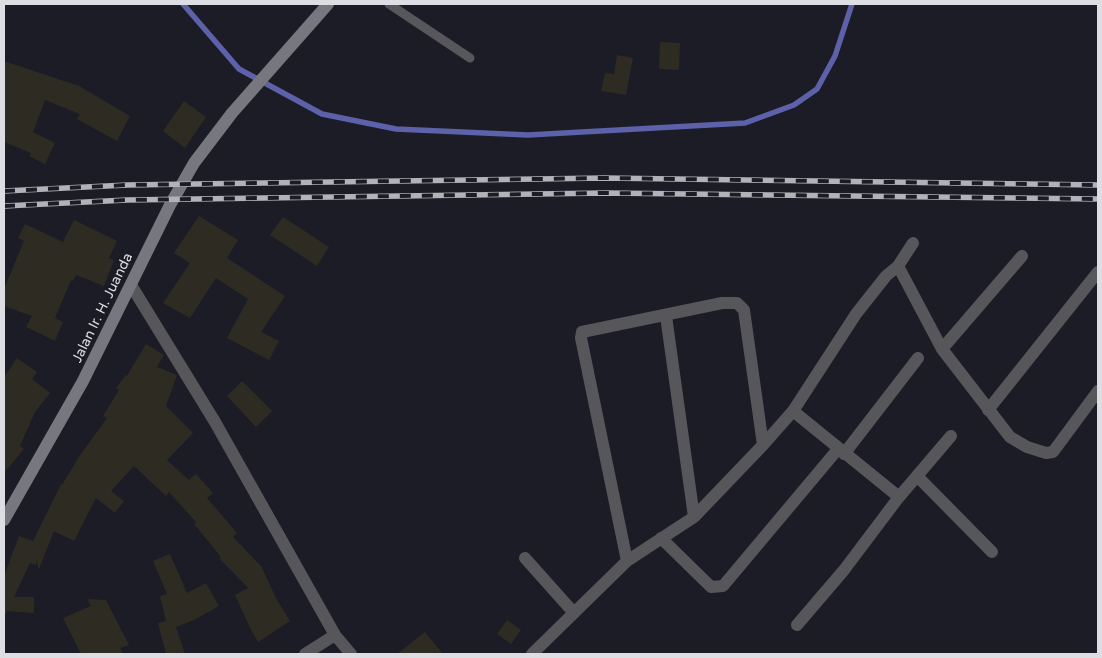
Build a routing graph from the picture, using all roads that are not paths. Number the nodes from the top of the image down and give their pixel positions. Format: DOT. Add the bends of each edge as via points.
graph roads {
  1 [pos="328,4"];
  2 [pos="389,4"];
  3 [pos="470,58"];
  4 [pos="913,243"];
  5 [pos="1022,256"];
  6 [pos="898,266"];
  7 [pos="1098,272"];
  8 [pos="131,285"];
  9 [pos="666,316"];
  10 [pos="942,349"];
  11 [pos="918,358"];
  12 [pos="1098,391"];
  13 [pos="793,410"];
  14 [pos="988,410"];
  15 [pos="951,436"];
  16 [pos="763,446"];
  17 [pos="841,451"];
  18 [pos="917,476"];
  19 [pos="899,497"];
  20 [pos="694,517"];
  21 [pos="4,520"];
  22 [pos="661,538"];
  23 [pos="992,552"];
  24 [pos="525,558"];
  25 [pos="627,561"];
  26 [pos="574,613"];
  27 [pos="797,625"];
  28 [pos="334,635"];
  29 [pos="305,654"];
  30 [pos="351,654"];
  31 [pos="532,654"];
  1 -- 8 [label="street, Jalan Ir. H. Juanda" via="232,113 194,163"];
  2 -- 3 [label="lane"];
  4 -- 6 [label="street"];
  5 -- 10 [label="street"];
  6 -- 10 [label="street"];
  6 -- 13 [label="street" via="856,314"];
  7 -- 14 [label="street"];
  8 -- 21 [label="street, Jalan Ir. H. Juanda" via="60,424"];
  8 -- 28 [label="street" via="215,422"];
  9 -- 16 [label="street" via="731,302 744,310"];
  9 -- 20 [label="street"];
  9 -- 25 [label="street" via="585,330 580,336"];
  10 -- 14 [label="street"];
  11 -- 17 [label="street"];
  12 -- 14 [label="street" via="1053,452 1028,447 1010,437"];
  13 -- 16 [label="street"];
  13 -- 17 [label="street"];
  15 -- 18 [label="street"];
  16 -- 20 [label="street"];
  17 -- 19 [label="street"];
  17 -- 22 [label="street" via="723,586 711,587"];
  18 -- 19 [label="street"];
  18 -- 23 [label="street"];
  19 -- 27 [label="street"];
  20 -- 22 [label="street"];
  22 -- 25 [label="street"];
  24 -- 26 [label="street"];
  25 -- 26 [label="street"];
  26 -- 31 [label="street"];
  28 -- 29 [label="street"];
  28 -- 30 [label="street"];
}
